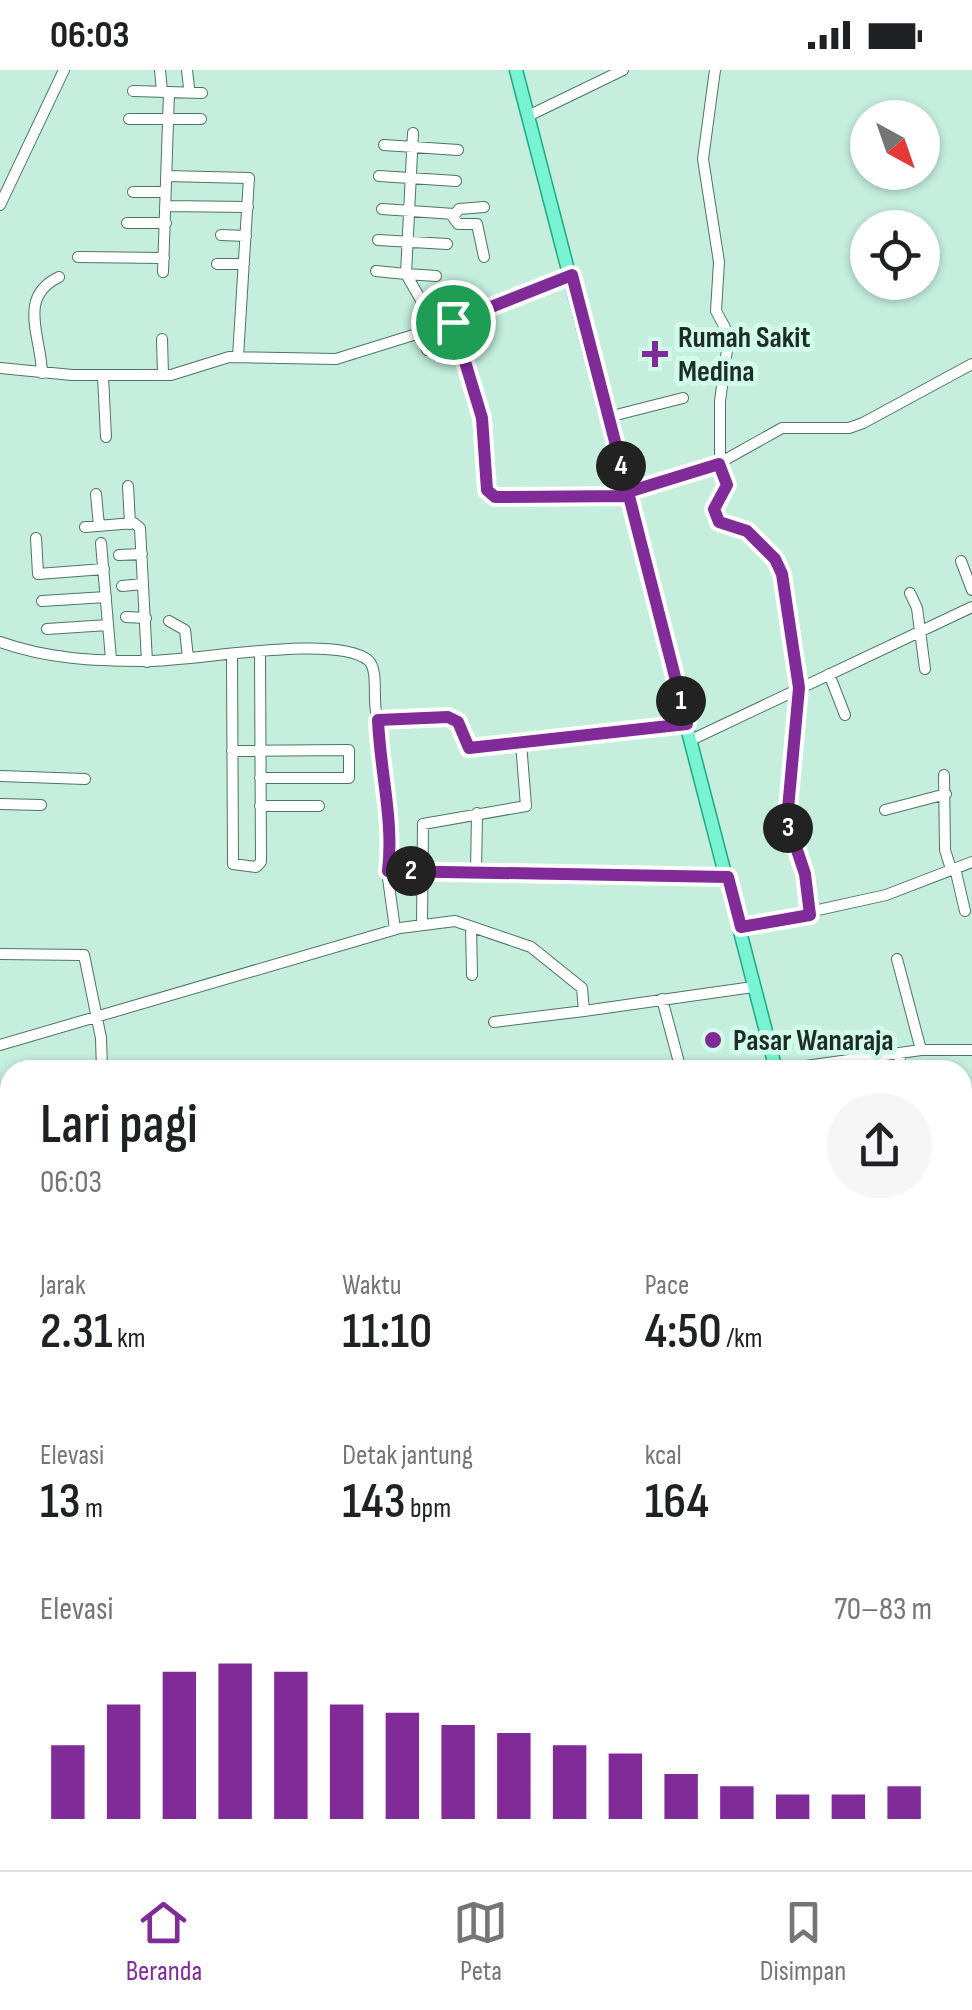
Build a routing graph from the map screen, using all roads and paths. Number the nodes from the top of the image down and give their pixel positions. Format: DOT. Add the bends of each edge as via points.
graph roads {
  1 [pos="64,70"];
  2 [pos="160,70"];
  3 [pos="187,70"];
  4 [pos="516,70"];
  5 [pos="623,70"];
  6 [pos="715,70"];
  7 [pos="189,88"];
  8 [pos="134,91"];
  9 [pos="166,92"];
  10 [pos="202,93"];
  11 [pos="528,116"];
  12 [pos="129,119"];
  13 [pos="168,119"];
  14 [pos="201,119"];
  15 [pos="413,132"];
  16 [pos="384,145"];
  17 [pos="412,147"];
  18 [pos="458,150"];
  19 [pos="166,176"];
  20 [pos="379,176"];
  21 [pos="410,178"];
  22 [pos="456,181"];
  23 [pos="133,192"];
  24 [pos="165,192"];
  25 [pos="0,205"];
  26 [pos="165,206"];
  27 [pos="248,207"];
  28 [pos="484,207"];
  29 [pos="382,209"];
  30 [pos="409,210"];
  31 [pos="454,214"];
  32 [pos="127,223"];
  33 [pos="166,223"];
  34 [pos="221,235"];
  35 [pos="246,236"];
  36 [pos="378,240"];
  37 [pos="408,242"];
  38 [pos="448,244"];
  39 [pos="484,257"];
  40 [pos="78,258"];
  41 [pos="164,258"];
  42 [pos="217,264"];
  43 [pos="244,264"];
  44 [pos="163,272"];
  45 [pos="376,272"];
  46 [pos="406,274"];
  47 [pos="572,275"];
  48 [pos="436,276"];
  49 [pos="59,277"];
  50 [pos="453,322"];
  51 [pos="437,328"];
  52 [pos="421,334"];
  53 [pos="162,339"];
  54 [pos="428,350"];
  55 [pos="238,357"];
  56 [pos="972,364"];
  57 [pos="0,368"];
  58 [pos="42,373"];
  59 [pos="163,375"];
  60 [pos="103,376"];
  61 [pos="683,398"];
  62 [pos="608,417"];
  63 [pos="106,437"];
  64 [pos="719,464"];
  65 [pos="128,486"];
  66 [pos="96,494"];
  67 [pos="629,494"];
  68 [pos="130,524"];
  69 [pos="98,526"];
  70 [pos="85,527"];
  71 [pos="36,538"];
  72 [pos="102,543"];
  73 [pos="142,554"];
  74 [pos="119,555"];
  75 [pos="960,561"];
  76 [pos="104,570"];
  77 [pos="144,584"];
  78 [pos="122,586"];
  79 [pos="972,590"];
  80 [pos="910,593"];
  81 [pos="106,597"];
  82 [pos="42,602"];
  83 [pos="972,607"];
  84 [pos="126,617"];
  85 [pos="146,618"];
  86 [pos="169,622"];
  87 [pos="108,625"];
  88 [pos="47,628"];
  89 [pos="917,634"];
  90 [pos="0,642"];
  91 [pos="260,653"];
  92 [pos="232,655"];
  93 [pos="188,658"];
  94 [pos="111,660"];
  95 [pos="147,662"];
  96 [pos="924,669"];
  97 [pos="829,674"];
  98 [pos="799,688"];
  99 [pos="845,715"];
  100 [pos="378,720"];
  101 [pos="687,724"];
  102 [pos="691,740"];
  103 [pos="521,743"];
  104 [pos="232,751"];
  105 [pos="260,751"];
  106 [pos="944,775"];
  107 [pos="0,776"];
  108 [pos="260,778"];
  109 [pos="85,779"];
  110 [pos="946,794"];
  111 [pos="0,804"];
  112 [pos="41,804"];
  113 [pos="260,806"];
  114 [pos="319,806"];
  115 [pos="885,810"];
  116 [pos="477,814"];
  117 [pos="972,862"];
  118 [pos="953,869"];
  119 [pos="388,871"];
  120 [pos="421,871"];
  121 [pos="476,872"];
  122 [pos="728,877"];
  123 [pos="966,910"];
  124 [pos="810,915"];
  125 [pos="422,924"];
  126 [pos="471,926"];
  127 [pos="741,927"];
  128 [pos="395,930"];
  129 [pos="0,954"];
  130 [pos="896,959"];
  131 [pos="472,975"];
  132 [pos="754,987"];
  133 [pos="662,999"];
  134 [pos="584,1011"];
  135 [pos="96,1018"];
  136 [pos="494,1022"];
  137 [pos="0,1045"];
  138 [pos="921,1050"];
  139 [pos="972,1050"];
  140 [pos="898,1053"];
  141 [pos="101,1060"];
  142 [pos="679,1060"];
  143 [pos="774,1060"];
  144 [pos="848,1060"];
  145 [pos="899,1060"];
  1 -- 25 [label="street"];
  2 -- 9 [label="street"];
  3 -- 7 [label="street"];
  4 -- 11 [label="main road"];
  5 -- 11 [label="street"];
  6 -- 64 [label="street" via="704,159 719,268 716,311 728,335"];
  8 -- 9 [label="street"];
  9 -- 10 [label="street"];
  9 -- 13 [label="street"];
  11 -- 47 [label="main road"];
  12 -- 13 [label="street"];
  13 -- 14 [label="street"];
  13 -- 19 [label="street"];
  15 -- 17 [label="street"];
  16 -- 17 [label="street"];
  17 -- 18 [label="street"];
  17 -- 21 [label="street"];
  19 -- 24 [label="street"];
  19 -- 27 [label="street" via="250,178"];
  20 -- 21 [label="street"];
  21 -- 22 [label="street"];
  21 -- 30 [label="street"];
  23 -- 24 [label="street"];
  24 -- 26 [label="street"];
  26 -- 27 [label="street"];
  26 -- 33 [label="street"];
  27 -- 35 [label="street"];
  28 -- 31 [label="street"];
  29 -- 30 [label="street"];
  30 -- 31 [label="street"];
  30 -- 37 [label="street"];
  31 -- 39 [label="street" via="458,224 477,224"];
  32 -- 33 [label="street"];
  33 -- 41 [label="street"];
  34 -- 35 [label="street"];
  35 -- 43 [label="street"];
  36 -- 37 [label="street"];
  37 -- 38 [label="street"];
  37 -- 46 [label="street"];
  40 -- 41 [label="street"];
  41 -- 44 [label="street"];
  42 -- 43 [label="street"];
  43 -- 55 [label="street"];
  45 -- 46 [label="street"];
  46 -- 48 [label="street"];
  46 -- 51 [label="street"];
  47 -- 50 [label="street"];
  47 -- 62 [label="main road"];
  49 -- 58 [label="street" via="41,286 35,300"];
  50 -- 51 [label="street"];
  50 -- 67 [label="street" via="482,418 488,494"];
  51 -- 52 [label="street"];
  52 -- 54 [label="street"];
  52 -- 55 [label="street" via="336,358"];
  53 -- 59 [label="street"];
  55 -- 59 [label="street"];
  56 -- 64 [label="street" via="863,423 782,428"];
  57 -- 58 [label="street"];
  58 -- 60 [label="street"];
  59 -- 60 [label="street"];
  60 -- 63 [label="street"];
  61 -- 62 [label="street"];
  62 -- 67 [label="main road"];
  64 -- 67 [label="street"];
  64 -- 98 [label="street" via="727,485 716,516 726,527 747,531 782,574"];
  65 -- 68 [label="street"];
  66 -- 69 [label="street"];
  67 -- 101 [label="main road"];
  68 -- 69 [label="street"];
  68 -- 73 [label="street" via="140,528"];
  69 -- 70 [label="street"];
  71 -- 76 [label="street" via="38,574"];
  72 -- 76 [label="street"];
  73 -- 74 [label="street"];
  73 -- 77 [label="street"];
  75 -- 79 [label="street"];
  76 -- 81 [label="street"];
  77 -- 78 [label="street"];
  77 -- 85 [label="street"];
  80 -- 89 [label="street"];
  81 -- 82 [label="street"];
  81 -- 87 [label="street"];
  83 -- 89 [label="street"];
  84 -- 85 [label="street"];
  85 -- 95 [label="street"];
  86 -- 93 [label="street" via="185,630"];
  87 -- 88 [label="street"];
  87 -- 94 [label="street"];
  89 -- 96 [label="street"];
  89 -- 97 [label="street"];
  90 -- 94 [label="street" via="49,658"];
  91 -- 92 [label="street"];
  91 -- 100 [label="street" via="305,649 367,659"];
  91 -- 105 [label="street"];
  92 -- 93 [label="street"];
  92 -- 104 [label="street"];
  93 -- 95 [label="street"];
  94 -- 95 [label="street"];
  97 -- 98 [label="street"];
  97 -- 99 [label="street"];
  98 -- 102 [label="street"];
  98 -- 124 [label="street" via="787,820"];
  100 -- 103 [label="street" via="448,717 460,726 467,748"];
  100 -- 119 [label="street" via="392,833"];
  101 -- 102 [label="main road"];
  101 -- 103 [label="street"];
  102 -- 122 [label="main road"];
  103 -- 116 [label="street" via="526,806"];
  104 -- 105 [label="street"];
  104 -- 113 [label="street" via="236,867 260,865"];
  105 -- 108 [label="street"];
  105 -- 108 [label="street" via="348,750 349,778"];
  106 -- 110 [label="street"];
  107 -- 109 [label="street"];
  108 -- 113 [label="street"];
  110 -- 115 [label="street"];
  110 -- 118 [label="street" via="946,850"];
  111 -- 112 [label="street"];
  113 -- 114 [label="street"];
  116 -- 120 [label="street" via="424,823"];
  116 -- 121 [label="street"];
  117 -- 118 [label="street"];
  118 -- 123 [label="street"];
  118 -- 124 [label="street"];
  119 -- 120 [label="street"];
  119 -- 128 [label="street"];
  120 -- 121 [label="street"];
  120 -- 125 [label="street"];
  121 -- 122 [label="street"];
  122 -- 127 [label="main road"];
  124 -- 127 [label="street"];
  125 -- 126 [label="street" via="452,920"];
  125 -- 128 [label="street"];
  126 -- 131 [label="street"];
  126 -- 134 [label="street" via="537,950 582,988"];
  127 -- 132 [label="main road"];
  128 -- 135 [label="street"];
  129 -- 135 [label="street" via="84,955"];
  130 -- 138 [label="street"];
  132 -- 133 [label="street"];
  132 -- 143 [label="main road"];
  133 -- 134 [label="street"];
  133 -- 142 [label="street"];
  134 -- 136 [label="street"];
  135 -- 137 [label="street"];
  135 -- 141 [label="street"];
  138 -- 139 [label="street"];
  138 -- 140 [label="street"];
  140 -- 144 [label="street"];
  140 -- 145 [label="street"];
}
